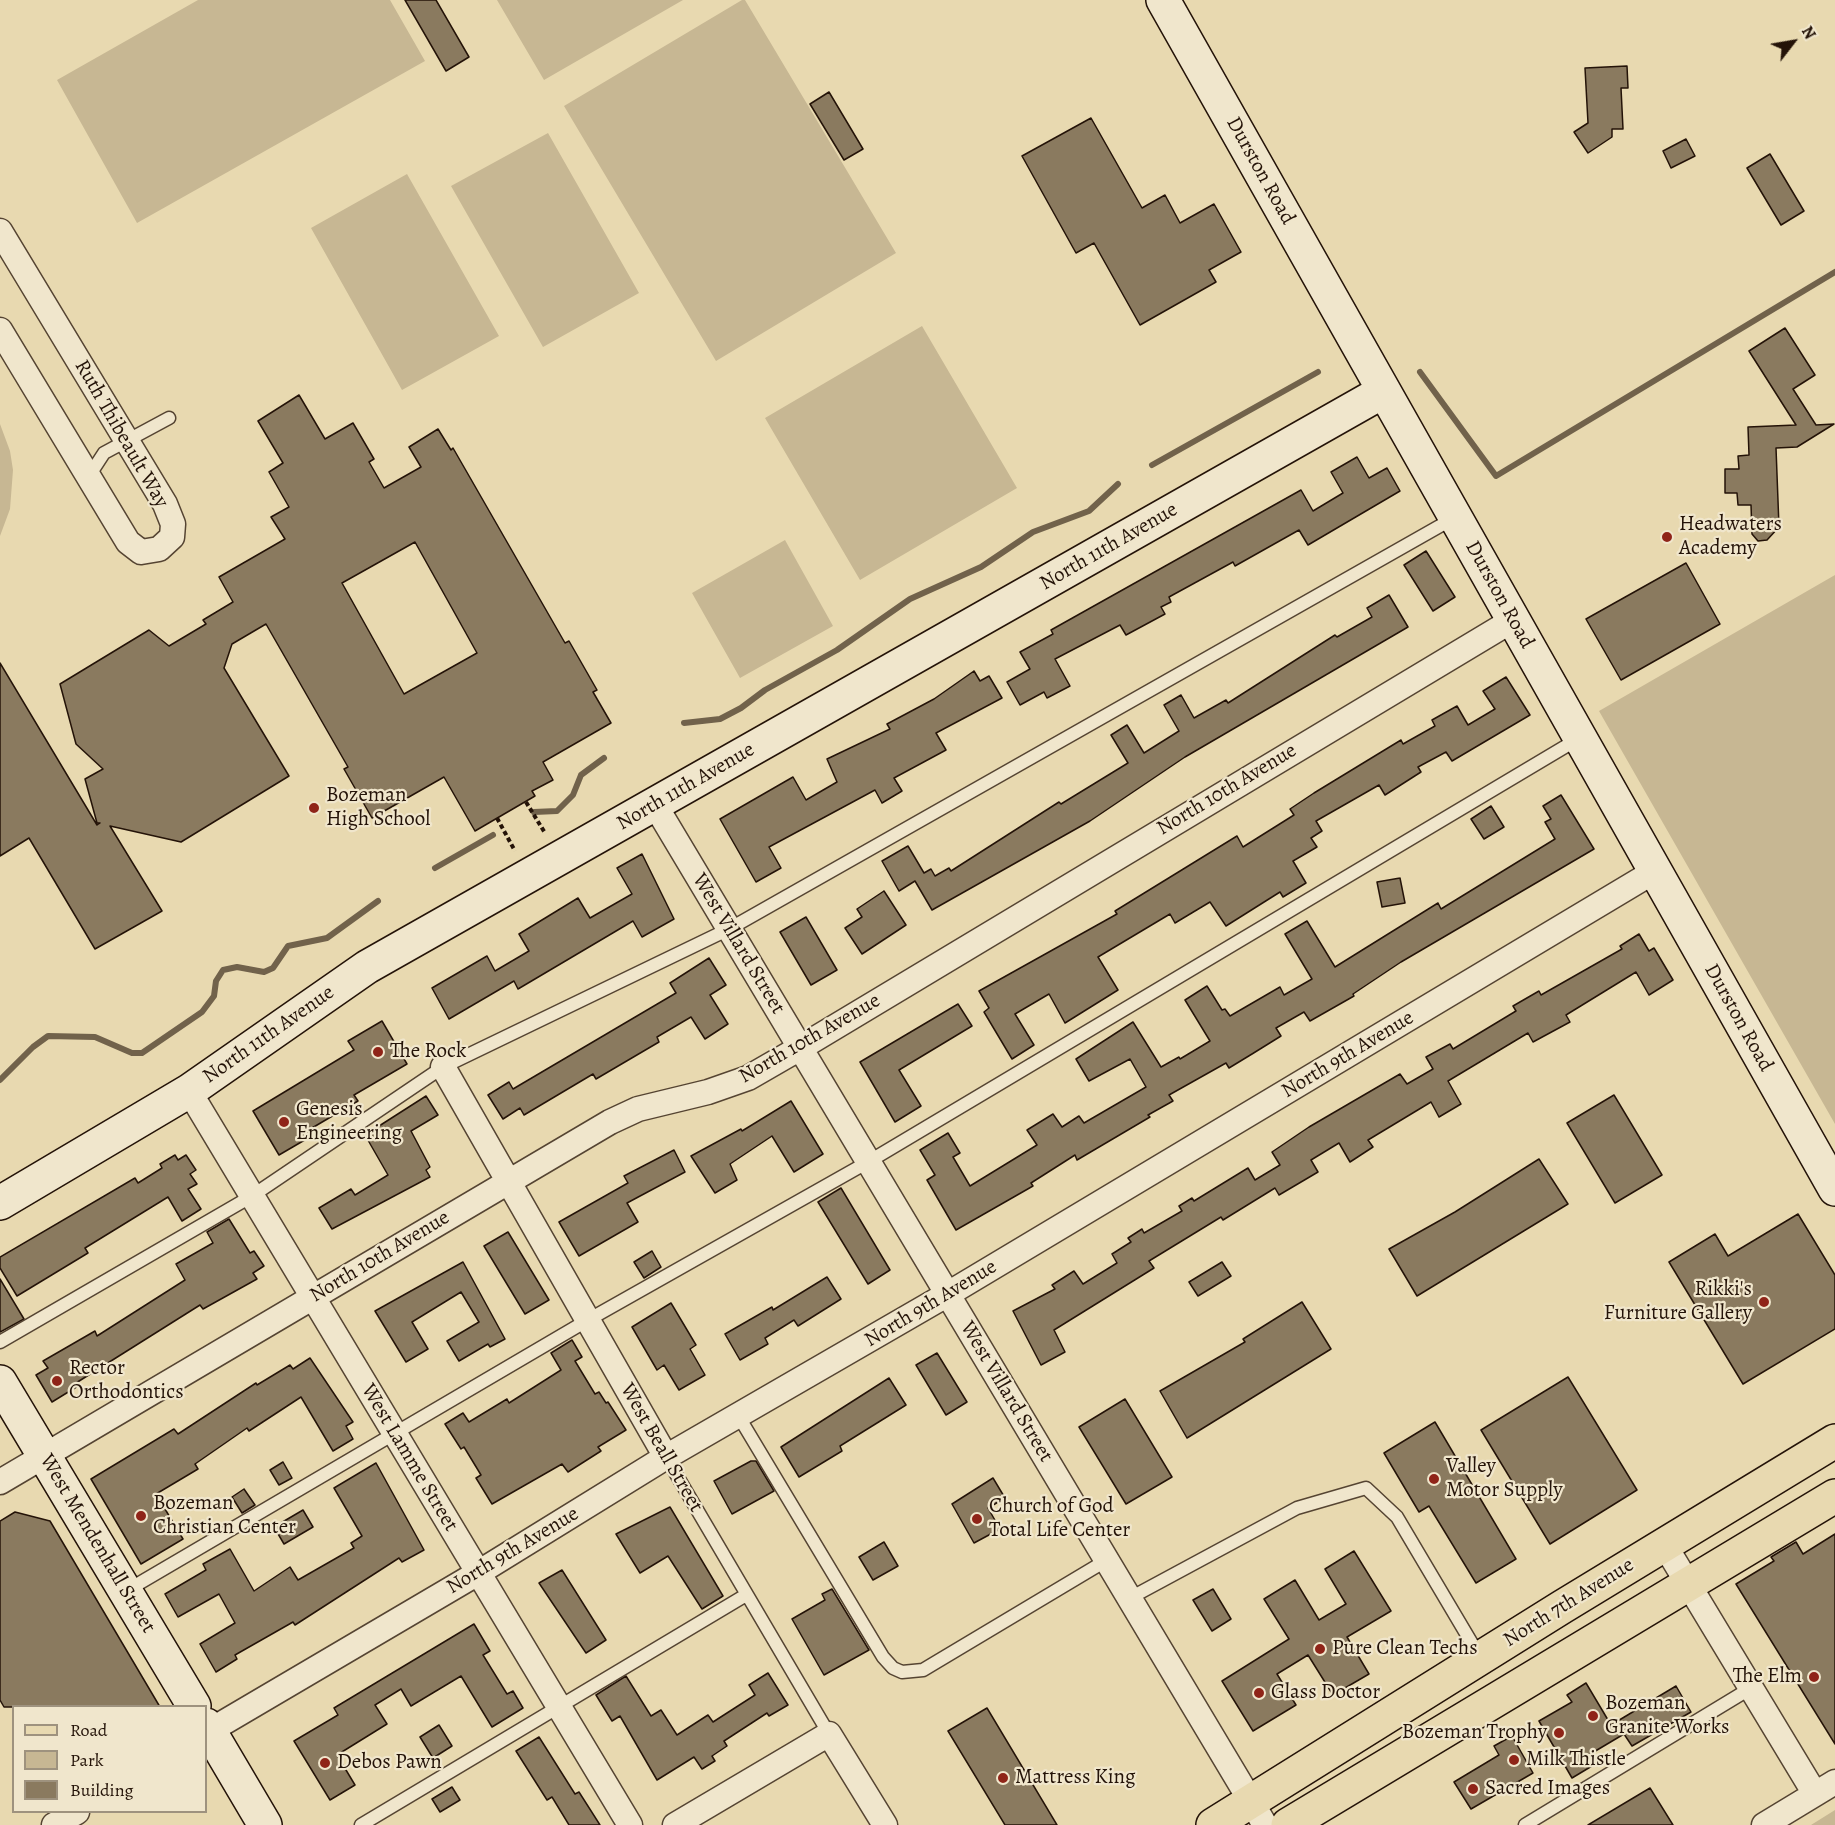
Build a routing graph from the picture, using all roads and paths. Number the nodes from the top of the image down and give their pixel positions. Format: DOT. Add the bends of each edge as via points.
graph roads {
  1 [pos="1163,0"];
  2 [pos="0,231"];
  3 [pos="0,330"];
  4 [pos="1384,391"];
  5 [pos="169,418"];
  6 [pos="126,439"];
  7 [pos="88,476"];
  8 [pos="1455,517"];
  9 [pos="1513,620"];
  10 [pos="1579,739"];
  11 [pos="526,802"];
  12 [pos="655,805"];
  13 [pos="497,818"];
  14 [pos="545,833"];
  15 [pos="515,851"];
  16 [pos="1655,871"];
  17 [pos="729,929"];
  18 [pos="800,1048"];
  19 [pos="443,1067"];
  20 [pos="189,1091"];
  21 [pos="868,1162"];
  22 [pos="508,1180"];
  23 [pos="1835,1189"];
  24 [pos="252,1196"];
  25 [pos="0,1203"];
  26 [pos="948,1294"];
  27 [pos="313,1298"];
  28 [pos="588,1320"];
  29 [pos="0,1342"];
  30 [pos="0,1382"];
  31 [pos="739,1417"];
  32 [pos="395,1434"];
  33 [pos="1835,1441"];
  34 [pos="44,1456"];
  35 [pos="666,1457"];
  36 [pos="0,1482"];
  37 [pos="1835,1496"];
  38 [pos="1664,1544"];
  39 [pos="1107,1560"];
  40 [pos="478,1573"];
  41 [pos="1689,1584"];
  42 [pos="126,1591"];
  43 [pos="746,1596"];
  44 [pos="1130,1599"];
  45 [pos="1480,1658"];
  46 [pos="1751,1688"];
  47 [pos="193,1705"];
  48 [pos="560,1707"];
  49 [pos="207,1722"];
  50 [pos="207,1729"];
  51 [pos="829,1734"];
  52 [pos="1825,1788"];
  53 [pos="1257,1812"];
  54 [pos="265,1825"];
  55 [pos="361,1825"];
  56 [pos="630,1825"];
  57 [pos="675,1825"];
  58 [pos="885,1825"];
  59 [pos="1213,1825"];
  60 [pos="1288,1825"];
  61 [pos="1525,1825"];
  62 [pos="1764,1825"];
  1 -- 4 [label="street, Durston Road"];
  2 -- 6 [label="street, Ruth Thibeault Way"];
  3 -- 7 [label="street, Ruth Thibeault Way"];
  4 -- 8 [label="street, Durston Road"];
  4 -- 12 [label="street, North 11th Avenue"];
  5 -- 6 [label="lane"];
  6 -- 7 [label="lane" via="104,453"];
  6 -- 7 [label="street, Ruth Thibeault Way" via="165,504 172,537 159,549 141,552 128,542"];
  8 -- 9 [label="street, Durston Road"];
  8 -- 17 [label="lane"];
  9 -- 10 [label="street, Durston Road"];
  9 -- 18 [label="street, North 10th Avenue"];
  10 -- 16 [label="street, Durston Road"];
  10 -- 21 [label="lane"];
  11 -- 14 [label="path"];
  12 -- 17 [label="street, West Villard Street"];
  12 -- 20 [label="street, North 11th Avenue" via="367,967"];
  13 -- 15 [label="path"];
  16 -- 23 [label="street, Durston Road"];
  16 -- 26 [label="street, North 9th Avenue"];
  17 -- 18 [label="street, West Villard Street"];
  17 -- 19 [label="lane"];
  18 -- 21 [label="street, West Villard Street"];
  18 -- 22 [label="street, North 10th Avenue" via="748,1078 638,1109"];
  19 -- 22 [label="street, West Beall Street"];
  19 -- 24 [label="lane"];
  20 -- 24 [label="street, West Lamme Street"];
  20 -- 25 [label="street, North 11th Avenue"];
  21 -- 26 [label="street, West Villard Street"];
  21 -- 28 [label="lane"];
  22 -- 27 [label="street, North 10th Avenue"];
  22 -- 28 [label="street, West Beall Street"];
  24 -- 27 [label="street, West Lamme Street"];
  24 -- 29 [label="lane"];
  26 -- 31 [label="street, North 9th Avenue"];
  26 -- 39 [label="street, West Villard Street"];
  27 -- 32 [label="street, West Lamme Street"];
  27 -- 34 [label="street, North 10th Avenue"];
  28 -- 32 [label="lane"];
  28 -- 35 [label="street, West Beall Street"];
  30 -- 34 [label="street, West Mendenhall Street"];
  31 -- 35 [label="street, North 9th Avenue"];
  31 -- 39 [label="lane" via="883,1657 902,1672 933,1665"];
  32 -- 40 [label="street, West Lamme Street"];
  32 -- 42 [label="lane"];
  33 -- 38 [label="main road, North 7th Avenue"];
  34 -- 36 [label="street, North 10th Avenue"];
  34 -- 42 [label="street, West Mendenhall Street"];
  35 -- 40 [label="street, North 9th Avenue"];
  35 -- 43 [label="lane, West Beall Street"];
  37 -- 41 [label="main road, North 7th Avenue"];
  38 -- 41 [label="street"];
  38 -- 45 [label="main road, North 7th Avenue"];
  39 -- 44 [label="street, West Villard Street"];
  40 -- 48 [label="street, West Lamme Street"];
  40 -- 49 [label="street, North 9th Avenue"];
  41 -- 46 [label="street"];
  41 -- 60 [label="main road, North 7th Avenue"];
  42 -- 47 [label="street, West Mendenhall Street"];
  43 -- 48 [label="lane"];
  43 -- 51 [label="lane, West Beall Street"];
  44 -- 45 [label="lane" via="1298,1508 1366,1488 1397,1517"];
  44 -- 53 [label="street, West Villard Street"];
  45 -- 53 [label="main road, North 7th Avenue"];
  46 -- 52 [label="street"];
  46 -- 61 [label="lane"];
  48 -- 55 [label="lane"];
  48 -- 56 [label="street, West Lamme Street"];
  50 -- 54 [label="street, West Mendenhall Street"];
  51 -- 57 [label="street"];
  51 -- 58 [label="street, West Beall Street"];
  52 -- 62 [label="street"];
  53 -- 59 [label="main road, North 7th Avenue"];
}
